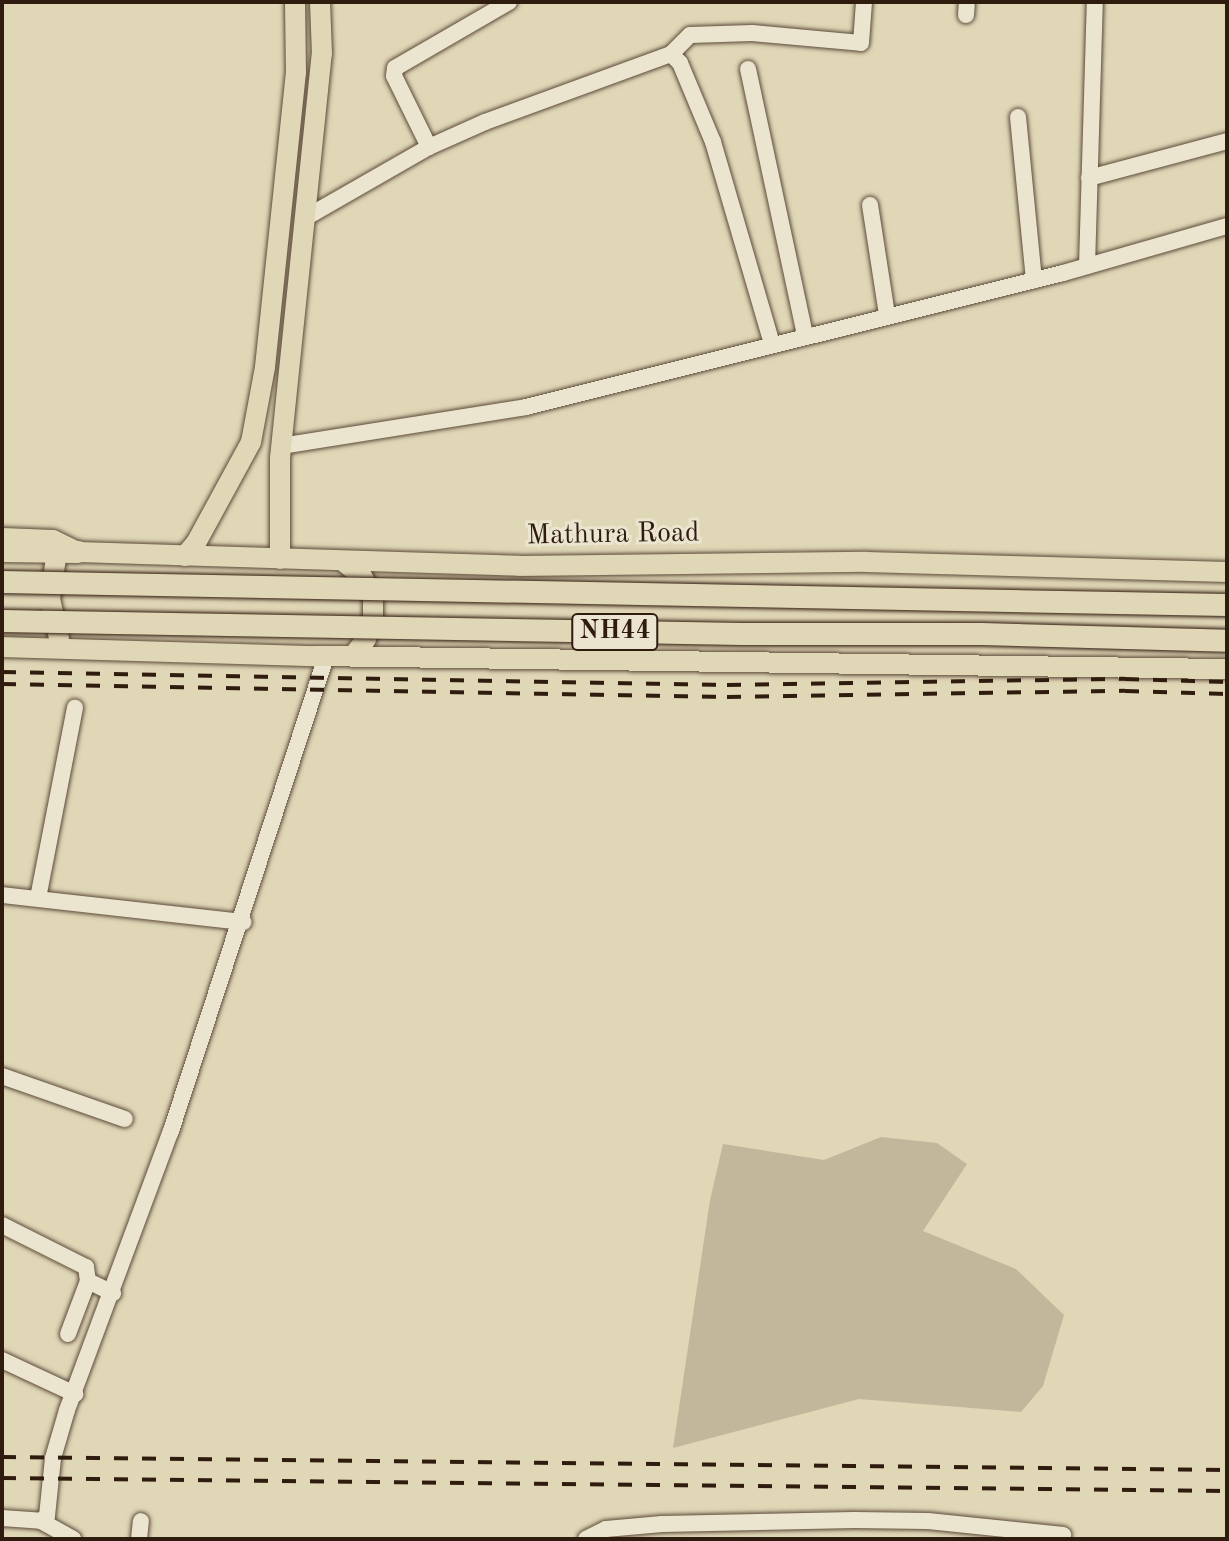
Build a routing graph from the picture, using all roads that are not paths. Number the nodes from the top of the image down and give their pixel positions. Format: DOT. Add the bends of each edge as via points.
graph roads {
  1 [pos="295,2"];
  2 [pos="320,2"];
  3 [pos="509,2"];
  4 [pos="864,2"];
  5 [pos="1095,2"];
  6 [pos="671,54"];
  7 [pos="748,69"];
  8 [pos="1018,117"];
  9 [pos="1227,141"];
  10 [pos="429,147"];
  11 [pos="1089,178"];
  12 [pos="870,205"];
  13 [pos="305,218"];
  14 [pos="1227,226"];
  15 [pos="1087,266"];
  16 [pos="1034,280"];
  17 [pos="887,315"];
  18 [pos="805,336"];
  19 [pos="772,344"];
  20 [pos="281,446"];
  21 [pos="2,538"];
  22 [pos="2,551"];
  23 [pos="67,552"];
  24 [pos="185,556"];
  25 [pos="280,559"];
  26 [pos="343,561"];
  27 [pos="1227,572"];
  28 [pos="2,582"];
  29 [pos="50,599"];
  30 [pos="2,602"];
  31 [pos="1227,605"];
  32 [pos="2,621"];
  33 [pos="1227,641"];
  34 [pos="2,647"];
  35 [pos="63,648"];
  36 [pos="326,656"];
  37 [pos="353,656"];
  38 [pos="1227,669"];
  39 [pos="75,708"];
  40 [pos="2,895"];
  41 [pos="38,898"];
  42 [pos="243,922"];
  43 [pos="2,1076"];
  44 [pos="125,1119"];
  45 [pos="2,1225"];
  46 [pos="88,1281"];
  47 [pos="113,1293"];
  48 [pos="68,1334"];
  49 [pos="2,1360"];
  50 [pos="75,1394"];
  51 [pos="2,1518"];
  52 [pos="41,1521"];
  53 [pos="141,1521"];
  54 [pos="724,1531"];
  55 [pos="632,1533"];
  56 [pos="1063,1535"];
  57 [pos="73,1539"];
  58 [pos="139,1539"];
  59 [pos="586,1539"];
  1 -- 24 [label="main road" via="296,73 265,367 251,442"];
  2 -- 13 [label="main road" via="322,54"];
  3 -- 10 [label="street" via="395,68 394,76"];
  4 -- 6 [label="street" via="861,43 752,33 690,35"];
  5 -- 11 [label="street"];
  6 -- 10 [label="street"];
  6 -- 19 [label="street" via="680,63 713,142"];
  7 -- 18 [label="street"];
  8 -- 16 [label="street"];
  9 -- 11 [label="street"];
  10 -- 13 [label="street"];
  11 -- 15 [label="street"];
  12 -- 17 [label="street"];
  13 -- 20 [label="main road"];
  14 -- 15 [label="street"];
  15 -- 16 [label="street"];
  16 -- 17 [label="street"];
  17 -- 18 [label="street"];
  18 -- 19 [label="street"];
  19 -- 20 [label="street" via="526,407"];
  20 -- 25 [label="main road"];
  21 -- 23 [label="main road, Mathura Road" via="53,540"];
  22 -- 23 [label="highway"];
  23 -- 24 [label="main road, Mathura Road"];
  23 -- 29 [label="main road"];
  24 -- 25 [label="main road, Mathura Road"];
  25 -- 26 [label="main road, Mathura Road"];
  26 -- 27 [label="main road, Mathura Road" via="519,566 867,562"];
  26 -- 37 [label="main road" via="363,578 373,598 373,619"];
  28 -- 31 [label="highway, Mathura Road / NH44, bridge"];
  29 -- 30 [label="main road"];
  29 -- 35 [label="main road"];
  32 -- 33 [label="highway, NH44, bridge"];
  34 -- 35 [label="main road"];
  35 -- 36 [label="main road"];
  36 -- 37 [label="main road"];
  36 -- 42 [label="street"];
  37 -- 38 [label="main road"];
  39 -- 41 [label="street"];
  40 -- 41 [label="street"];
  41 -- 42 [label="street"];
  42 -- 47 [label="street"];
  43 -- 44 [label="street"];
  45 -- 46 [label="street" via="86,1267"];
  46 -- 47 [label="street"];
  46 -- 48 [label="street"];
  47 -- 50 [label="street"];
  49 -- 50 [label="street"];
  50 -- 52 [label="street" via="53,1458 47,1516"];
  51 -- 52 [label="street"];
  52 -- 57 [label="street"];
  53 -- 58 [label="street"];
  54 -- 55 [label="street"];
  54 -- 56 [label="street" via="890,1519"];
  55 -- 59 [label="street" via="606,1529"];
}
